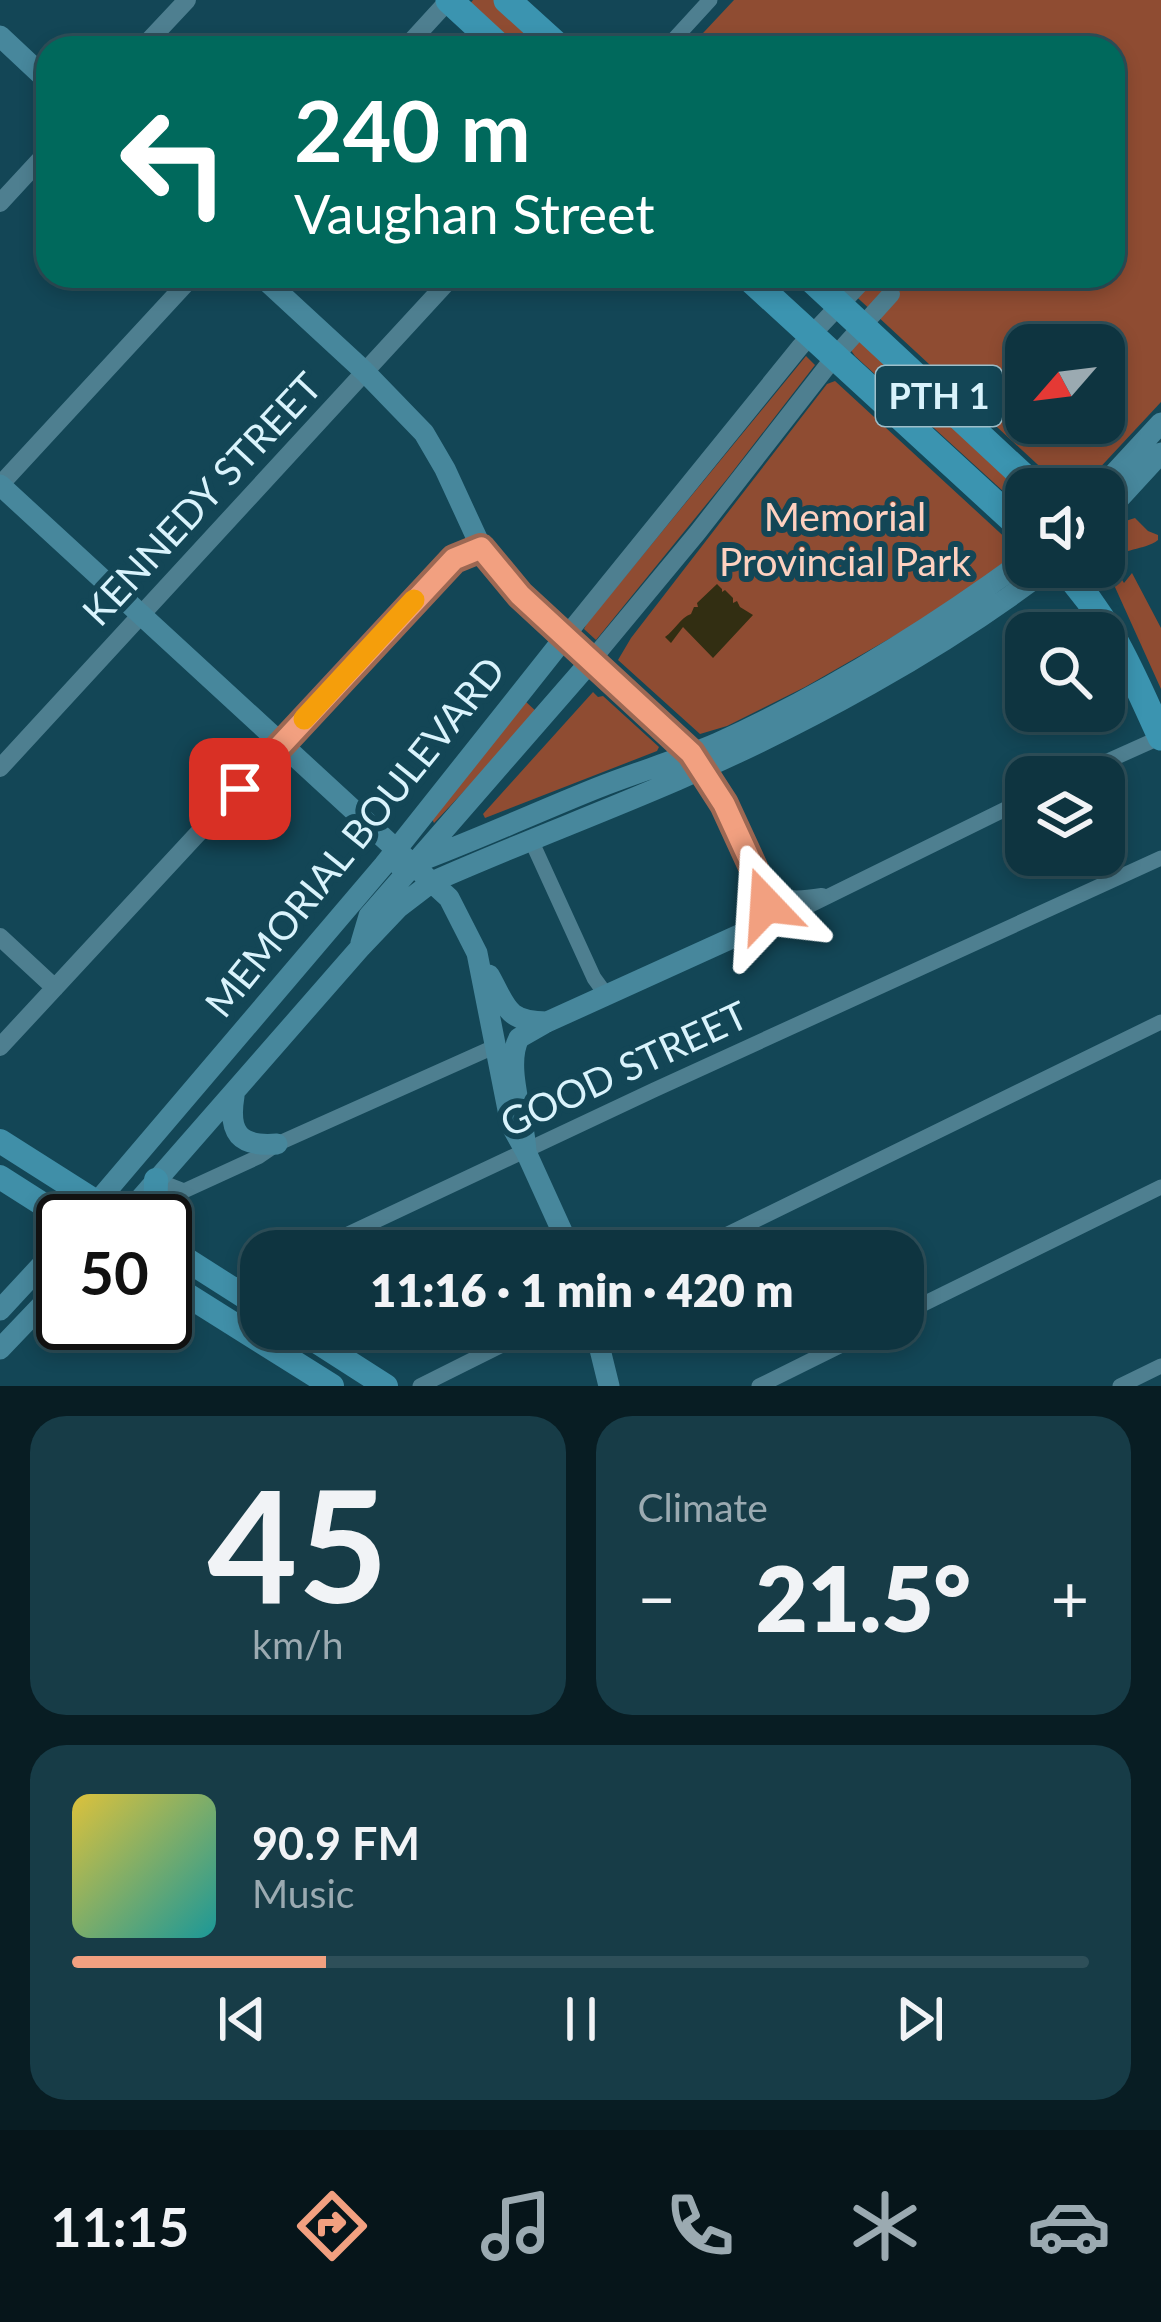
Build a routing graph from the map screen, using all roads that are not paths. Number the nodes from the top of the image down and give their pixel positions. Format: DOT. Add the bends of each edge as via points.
graph roads {
  1 [pos="187,0"];
  2 [pos="449,0"];
  3 [pos="507,0"];
  4 [pos="710,0"];
  5 [pos="0,36"];
  6 [pos="153,36"];
  7 [pos="416,36"];
  8 [pos="488,36"];
  9 [pos="547,36"];
  10 [pos="677,36"];
  11 [pos="36,69"];
  12 [pos="36,165"];
  13 [pos="0,203"];
  14 [pos="182,288"];
  15 [pos="275,288"];
  16 [pos="442,288"];
  17 [pos="760,288"];
  18 [pos="821,288"];
  19 [pos="856,288"];
  20 [pos="891,294"];
  21 [pos="840,305"];
  22 [pos="863,325"];
  23 [pos="812,334"];
  24 [pos="836,355"];
  25 [pos="364,371"];
  26 [pos="1161,423"];
  27 [pos="1161,453"];
  28 [pos="1015,468"];
  29 [pos="1119,468"];
  30 [pos="0,485"];
  31 [pos="1125,492"];
  32 [pos="1005,512"];
  33 [pos="481,548"];
  34 [pos="1005,574"];
  35 [pos="1021,588"];
  36 [pos="141,614"];
  37 [pos="566,637"];
  38 [pos="1125,659"];
  39 [pos="591,661"];
  40 [pos="1161,737"];
  41 [pos="280,745"];
  42 [pos="1119,756"];
  43 [pos="697,761"];
  44 [pos="0,768"];
  45 [pos="1005,809"];
  46 [pos="531,840"];
  47 [pos="404,857"];
  48 [pos="1161,858"];
  49 [pos="758,877"];
  50 [pos="432,882"];
  51 [pos="822,897"];
  52 [pos="752,929"];
  53 [pos="0,937"];
  54 [pos="359,949"];
  55 [pos="477,953"];
  56 [pos="55,988"];
  57 [pos="607,996"];
  58 [pos="547,1022"];
  59 [pos="1161,1022"];
  60 [pos="496,1046"];
  61 [pos="0,1047"];
  62 [pos="234,1094"];
  63 [pos="169,1117"];
  64 [pos="0,1141"];
  65 [pos="277,1144"];
  66 [pos="182,1151"];
  67 [pos="526,1152"];
  68 [pos="0,1178"];
  69 [pos="156,1180"];
  70 [pos="1161,1187"];
  71 [pos="66,1194"];
  72 [pos="104,1194"];
  73 [pos="144,1194"];
  74 [pos="156,1194"];
  75 [pos="36,1200"];
  76 [pos="357,1230"];
  77 [pos="561,1230"];
  78 [pos="736,1230"];
  79 [pos="192,1263"];
  80 [pos="36,1271"];
  81 [pos="240,1284"];
  82 [pos="231,1288"];
  83 [pos="240,1293"];
  84 [pos="192,1299"];
  85 [pos="924,1304"];
  86 [pos="0,1310"];
  87 [pos="36,1311"];
  88 [pos="0,1349"];
  89 [pos="330,1350"];
  90 [pos="492,1350"];
  91 [pos="600,1350"];
  92 [pos="832,1350"];
  93 [pos="1161,1366"];
  94 [pos="377,1380"];
  95 [pos="606,1382"];
  96 [pos="322,1383"];
  97 [pos="420,1386"];
  98 [pos="759,1386"];
  99 [pos="1120,1386"];
  1 -- 6 [label="street"];
  2 -- 7 [label="street"];
  2 -- 8 [label="highway"];
  3 -- 9 [label="highway"];
  4 -- 10 [label="street"];
  5 -- 11 [label="main road"];
  12 -- 13 [label="street"];
  14 -- 30 [label="street"];
  15 -- 25 [label="main road"];
  16 -- 25 [label="street, KENNEDY STREET"];
  17 -- 23 [label="highway, PTH 1"];
  18 -- 21 [label="highway, PTH 1"];
  19 -- 21 [label="street, MEMORIAL BOULEVARD"];
  20 -- 22 [label="street, MEMORIAL BOULEVARD"];
  21 -- 22 [label="highway, PTH 1"];
  21 -- 23 [label="street, MEMORIAL BOULEVARD"];
  22 -- 24 [label="street, MEMORIAL BOULEVARD"];
  22 -- 28 [label="highway, PTH 1"];
  23 -- 24 [label="highway, PTH 1"];
  23 -- 37 [label="street, MEMORIAL BOULEVARD"];
  24 -- 32 [label="highway, PTH 1"];
  24 -- 39 [label="street, MEMORIAL BOULEVARD"];
  25 -- 33 [label="main road" via="436,451"];
  25 -- 36 [label="street, KENNEDY STREET"];
  26 -- 29 [label="main road"];
  27 -- 31 [label="main road"];
  30 -- 36 [label="main road"];
  33 -- 37 [label="main road"];
  33 -- 41 [label="street" via="454,559"];
  34 -- 43 [label="main road" via="894,650"];
  35 -- 43 [label="main road" via="846,696"];
  36 -- 41 [label="main road"];
  36 -- 44 [label="street, KENNEDY STREET"];
  37 -- 39 [label="main road"];
  37 -- 47 [label="main road, MEMORIAL BOULEVARD"];
  38 -- 40 [label="highway"];
  39 -- 43 [label="main road"];
  39 -- 47 [label="main road, MEMORIAL BOULEVARD" via="520,745"];
  40 -- 42 [label="street"];
  41 -- 47 [label="main road"];
  41 -- 56 [label="street"];
  43 -- 46 [label="main road, MEMORIAL BOULEVARD"];
  43 -- 47 [label="main road"];
  43 -- 49 [label="main road"];
  45 -- 51 [label="street"];
  46 -- 50 [label="main road, MEMORIAL BOULEVARD"];
  46 -- 57 [label="street"];
  47 -- 50 [label="main road"];
  47 -- 54 [label="main road, MEMORIAL BOULEVARD"];
  47 -- 63 [label="main road, MEMORIAL BOULEVARD" via="373,878"];
  48 -- 67 [label="street, GOOD STREET"];
  49 -- 51 [label="street" via="787,900"];
  49 -- 52 [label="main road" via="766,905"];
  50 -- 54 [label="main road, MEMORIAL BOULEVARD"];
  50 -- 55 [label="main road"];
  51 -- 52 [label="street"];
  52 -- 57 [label="main road"];
  53 -- 56 [label="street"];
  54 -- 62 [label="main road, MEMORIAL BOULEVARD"];
  55 -- 58 [label="main road" via="516,1018"];
  55 -- 60 [label="main road"];
  56 -- 61 [label="street"];
  57 -- 58 [label="main road"];
  58 -- 67 [label="main road" via="518,1038 513,1056"];
  59 -- 78 [label="street"];
  60 -- 65 [label="street"];
  60 -- 67 [label="main road" via="511,1125"];
  62 -- 65 [label="main road" via="239,1136"];
  62 -- 66 [label="main road, MEMORIAL BOULEVARD"];
  63 -- 66 [label="main road"];
  63 -- 72 [label="main road, MEMORIAL BOULEVARD"];
  64 -- 71 [label="main road"];
  65 -- 69 [label="street" via="184,1191"];
  66 -- 69 [label="main road, MEMORIAL BOULEVARD"];
  67 -- 76 [label="street, GOOD STREET"];
  67 -- 77 [label="main road"];
  68 -- 75 [label="main road"];
  69 -- 73 [label="main road, MEMORIAL BOULEVARD"];
  69 -- 74 [label="main road"];
  70 -- 85 [label="street"];
  79 -- 82 [label="main road"];
  80 -- 86 [label="main road"];
  81 -- 82 [label="street"];
  82 -- 83 [label="main road"];
  84 -- 96 [label="main road"];
  87 -- 88 [label="main road"];
  89 -- 94 [label="main road"];
  90 -- 97 [label="street"];
  91 -- 95 [label="main road"];
  92 -- 98 [label="street"];
  93 -- 99 [label="street"];
  94 -- 96 [label="street"];
}
